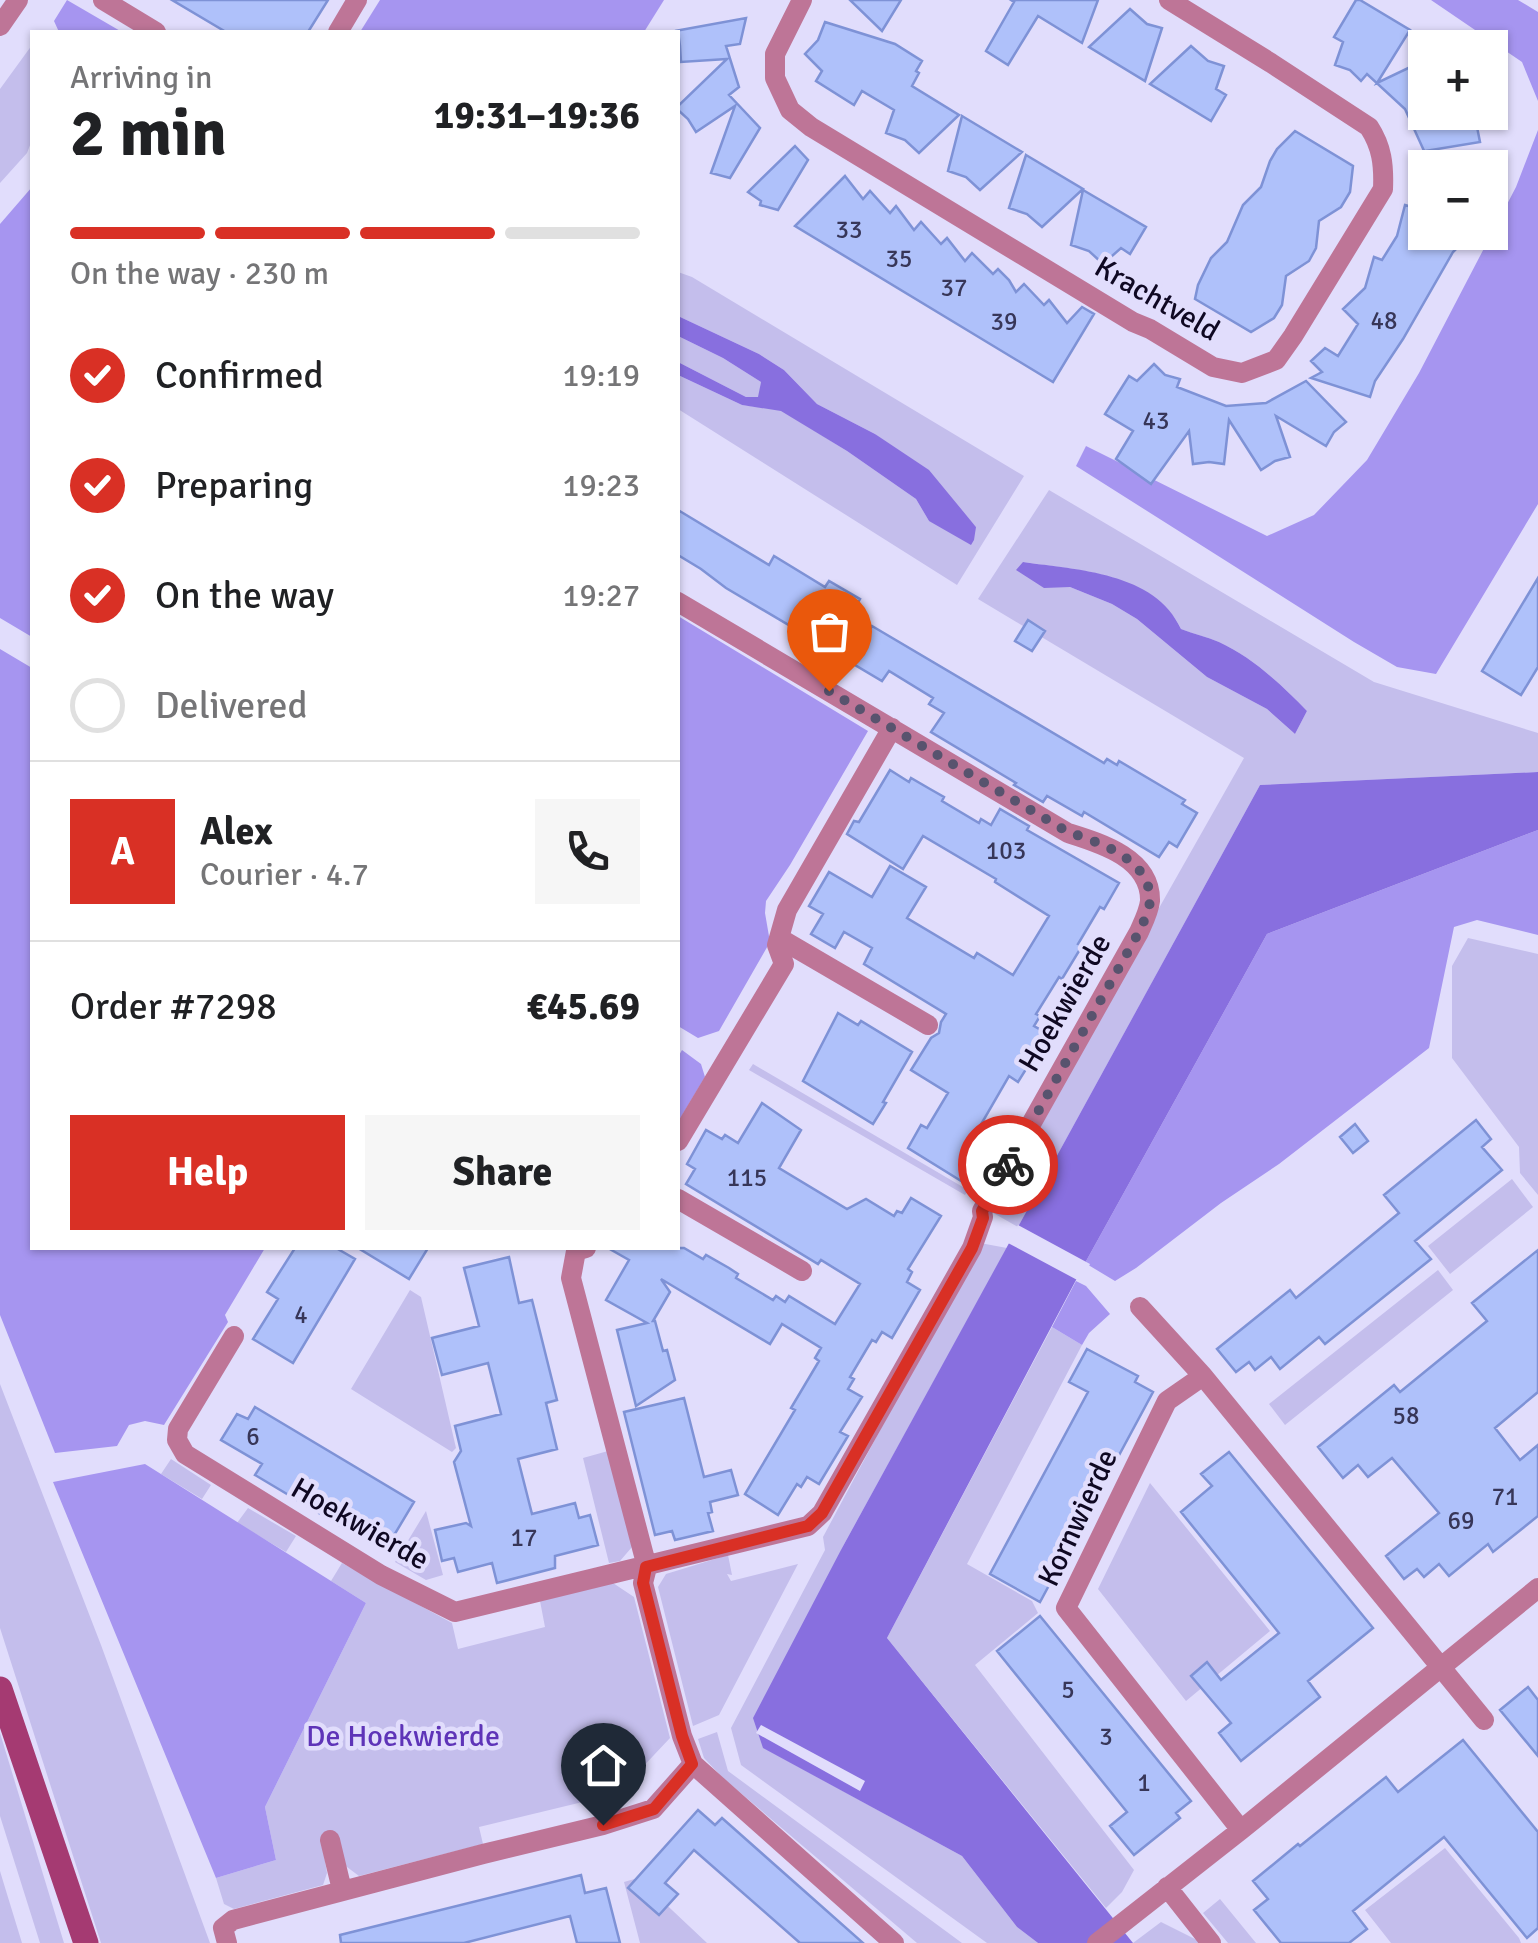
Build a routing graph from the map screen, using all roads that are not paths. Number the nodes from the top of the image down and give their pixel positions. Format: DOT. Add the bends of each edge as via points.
graph roads {
  1 [pos="18,0"];
  2 [pos="102,0"];
  3 [pos="357,0"];
  4 [pos="802,0"];
  5 [pos="1169,0"];
  6 [pos="0,26"];
  7 [pos="153,30"];
  8 [pos="339,30"];
  9 [pos="680,603"];
  10 [pos="892,728"];
  11 [pos="779,938"];
  12 [pos="928,1026"];
  13 [pos="680,1139"];
  14 [pos="680,1201"];
  15 [pos="578,1250"];
  16 [pos="802,1271"];
  17 [pos="1140,1307"];
  18 [pos="234,1336"];
  19 [pos="1203,1376"];
  20 [pos="646,1567"];
  21 [pos="1538,1588"];
  22 [pos="1440,1667"];
  23 [pos="0,1689"];
  24 [pos="1484,1720"];
  25 [pos="692,1764"];
  26 [pos="1242,1830"];
  27 [pos="330,1840"];
  28 [pos="1167,1887"];
  29 [pos="342,1890"];
  30 [pos="86,1943"];
  31 [pos="226,1943"];
  32 [pos="894,1943"];
  33 [pos="1097,1943"];
  34 [pos="1211,1943"];
  1 -- 6 [label="street"];
  2 -- 7 [label="street"];
  3 -- 8 [label="street"];
  4 -- 5 [label="street, Krachtveld" via="775,54 775,78 790,110 1133,322 1213,368 1242,373 1276,360 1293,336 1382,189 1384,162 1368,126"];
  9 -- 10 [label="street, Hoekwierde"];
  10 -- 11 [label="street" via="788,910"];
  10 -- 20 [label="street, Hoekwierde" via="1140,868 1150,904 982,1211 972,1248 822,1513 808,1526"];
  11 -- 12 [label="street"];
  11 -- 13 [label="street" via="784,964"];
  14 -- 16 [label="street"];
  15 -- 20 [label="street" via="572,1278"];
  17 -- 19 [label="street"];
  18 -- 20 [label="street, Hoekwierde" via="178,1429 185,1454 381,1575 455,1612"];
  19 -- 22 [label="street"];
  19 -- 26 [label="street, Kornwierde" via="1167,1401 1066,1608"];
  20 -- 25 [label="street" via="643,1583"];
  21 -- 22 [label="street"];
  22 -- 24 [label="street"];
  22 -- 26 [label="street"];
  23 -- 30 [label="street"];
  25 -- 29 [label="street" via="654,1809"];
  25 -- 32 [label="street"];
  26 -- 28 [label="street"];
  27 -- 29 [label="street"];
  28 -- 33 [label="street"];
  28 -- 34 [label="street"];
  29 -- 31 [label="street" via="233,1920 223,1928"];
}
